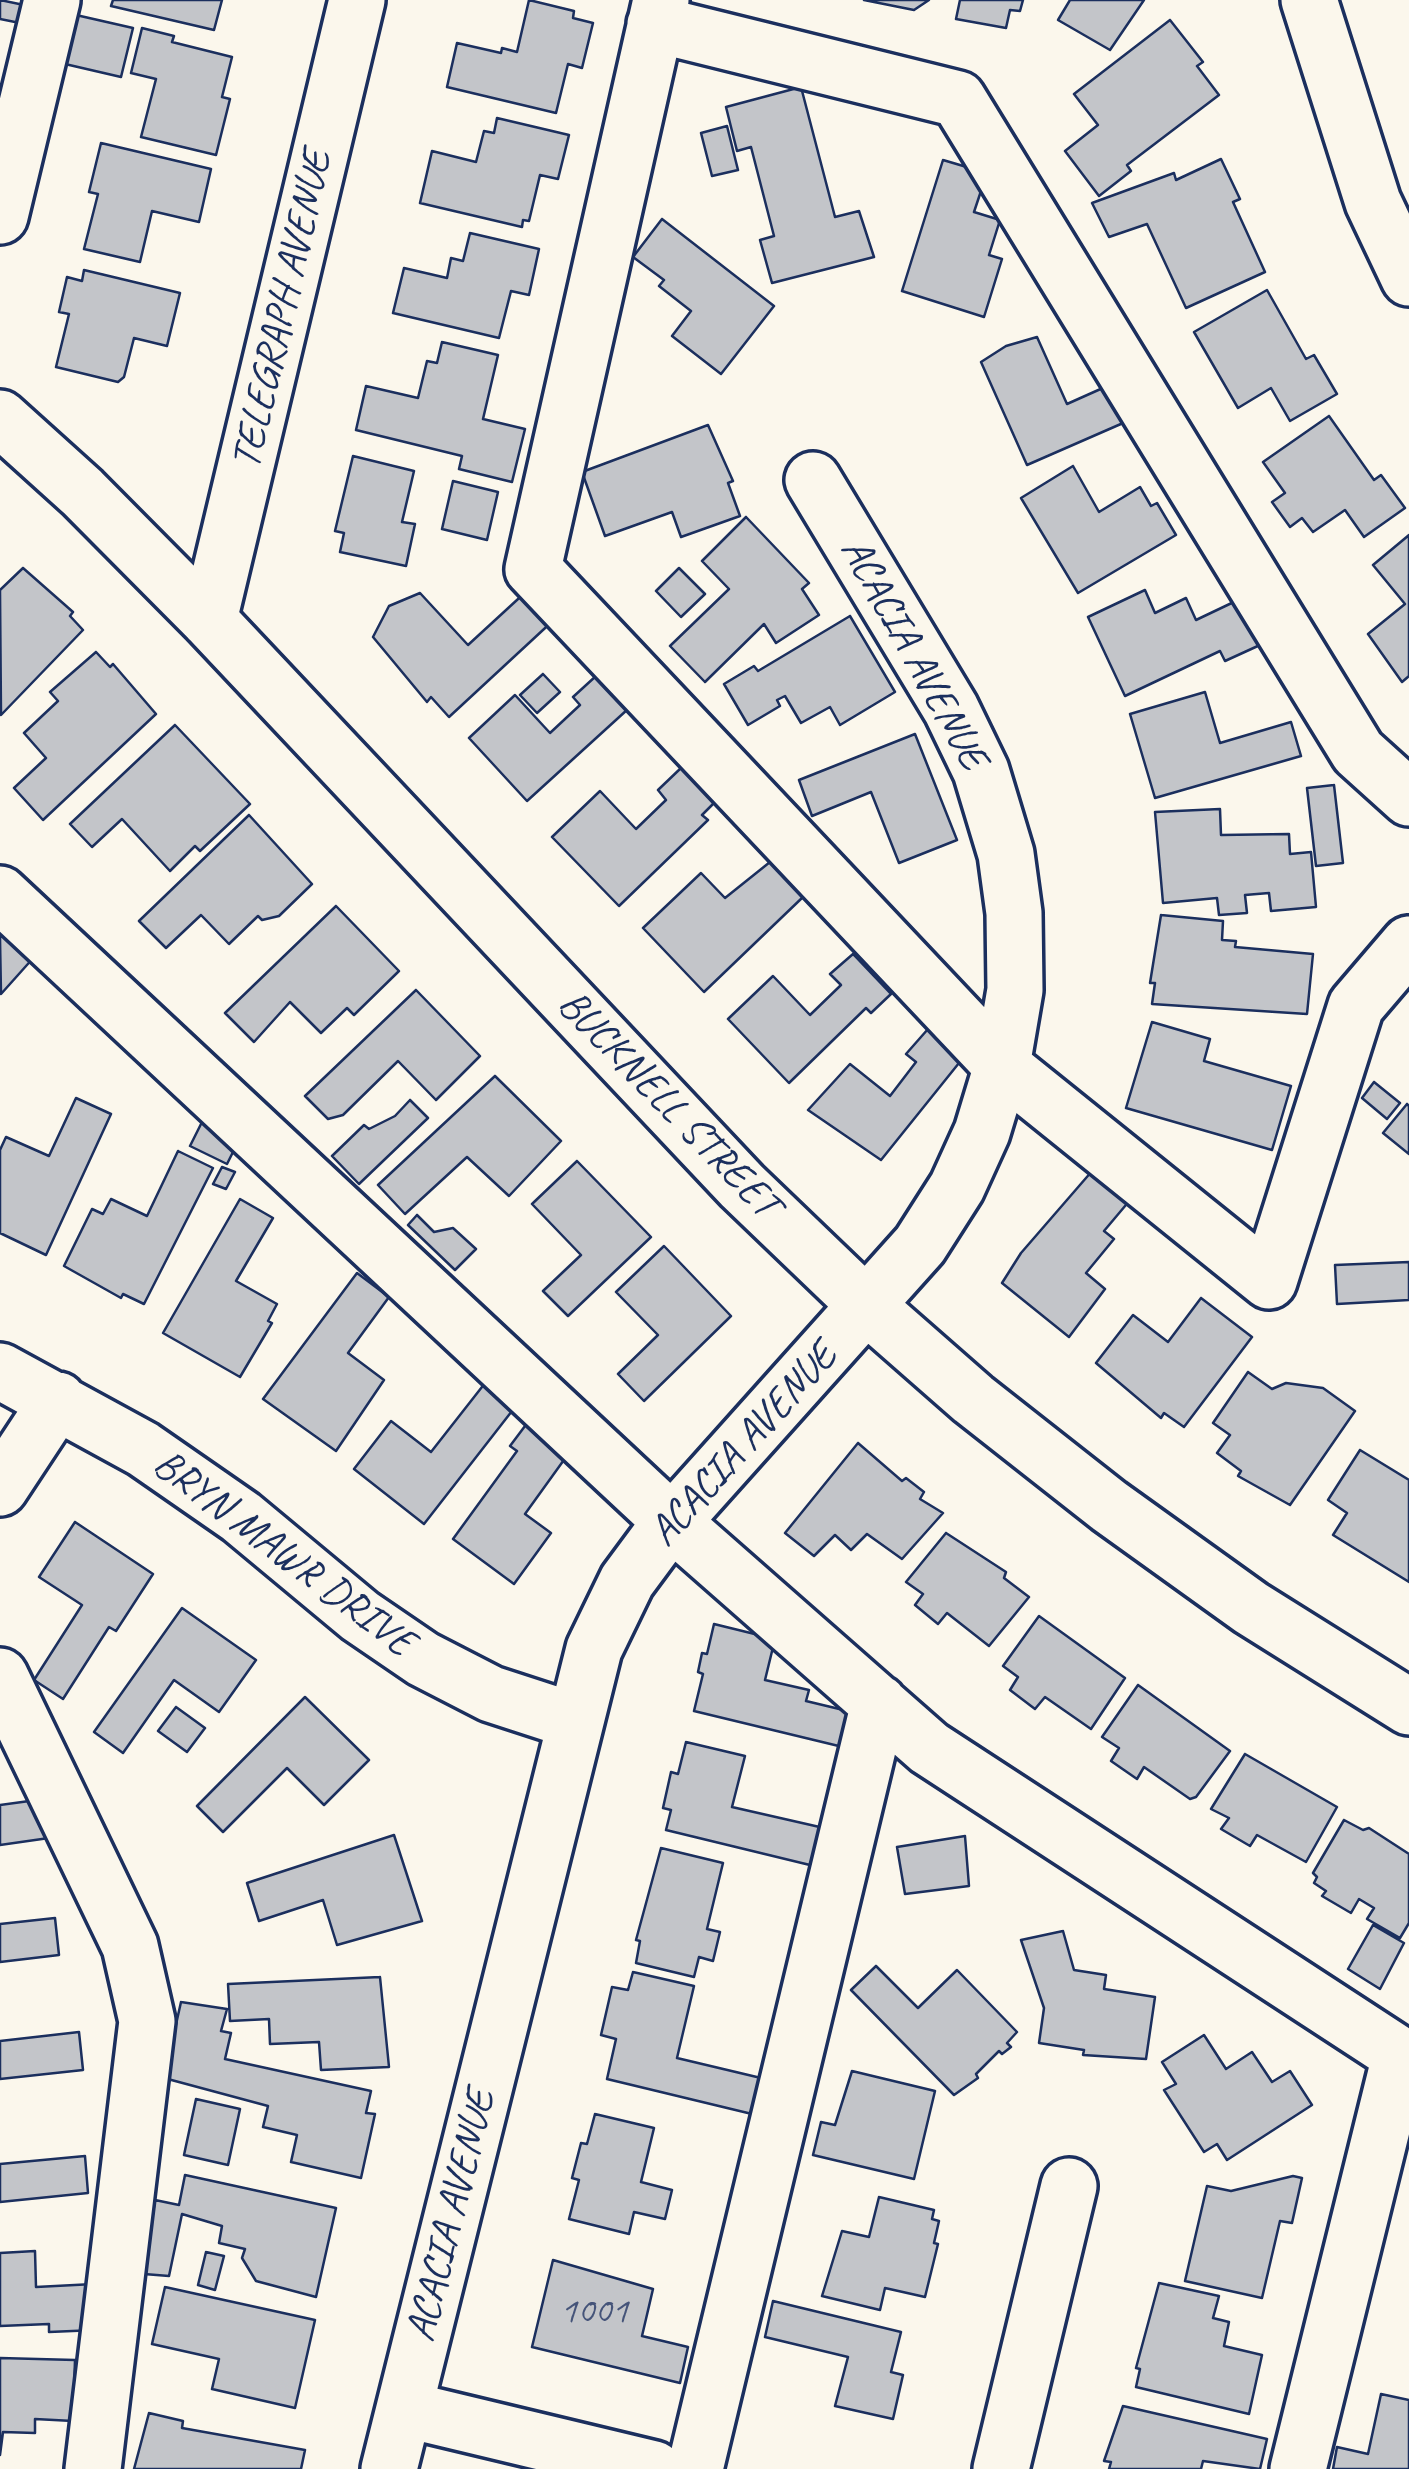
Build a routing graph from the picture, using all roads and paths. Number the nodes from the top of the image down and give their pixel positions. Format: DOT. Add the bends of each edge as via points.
graph roads {
  1 [pos="52,0"];
  2 [pos="358,0"];
  3 [pos="1309,0"];
  4 [pos="658,12"];
  5 [pos="0,216"];
  6 [pos="1409,278"];
  7 [pos="0,418"];
  8 [pos="814,480"];
  9 [pos="209,620"];
  10 [pos="1409,798"];
  11 [pos="0,894"];
  12 [pos="1409,944"];
  13 [pos="1002,1066"];
  14 [pos="867,1306"];
  15 [pos="0,1371"];
  16 [pos="58,1400"];
  17 [pos="0,1488"];
  18 [pos="672,1522"];
  19 [pos="0,1676"];
  20 [pos="879,1703"];
  21 [pos="1409,1707"];
  22 [pos="574,1720"];
  23 [pos="1404,2058"];
  24 [pos="1069,2186"];
  25 [pos="404,2409"];
  26 [pos="94,2469"];
  27 [pos="389,2469"];
  28 [pos="654,2469"];
  29 [pos="695,2469"];
  30 [pos="1001,2469"];
  31 [pos="1298,2469"];
  1 -- 5 [label="street"];
  2 -- 9 [label="street, TELEGRAPH AVENUE"];
  3 -- 6 [label="street" via="1373,202"];
  4 -- 10 [label="street" via="958,99 1358,752"];
  4 -- 13 [label="street" via="533,569"];
  7 -- 9 [label="street, BUCKNELL STREET"];
  8 -- 13 [label="street, ACACIA AVENUE" via="982,772 1006,854 1014,913 1015,990"];
  9 -- 14 [label="street, BUCKNELL STREET" via="742,1186"];
  11 -- 18 [label="street"];
  12 -- 13 [label="street" via="1356,1006 1269,1281"];
  13 -- 14 [label="street, ACACIA AVENUE" via="957,1187 920,1245"];
  14 -- 18 [label="street, ACACIA AVENUE"];
  14 -- 21 [label="street, BUCKNELL STREET" via="1109,1506 1251,1608"];
  15 -- 16 [label="street, BRYN MAWR DRIVE"];
  16 -- 17 [label="street"];
  16 -- 22 [label="street, BRYN MAWR DRIVE" via="144,1449 241,1517 422,1659 492,1694"];
  18 -- 20 [label="street"];
  18 -- 22 [label="street, ACACIA AVENUE" via="627,1582 602,1632"];
  19 -- 26 [label="street" via="130,1946 147,2021"];
  20 -- 23 [label="street" via="929,1748"];
  20 -- 29 [label="street"];
  22 -- 25 [label="street, ACACIA AVENUE"];
  23 -- 31 [label="street"];
  24 -- 30 [label="street"];
  25 -- 27 [label="street, ACACIA AVENUE"];
  25 -- 28 [label="street"];
}
